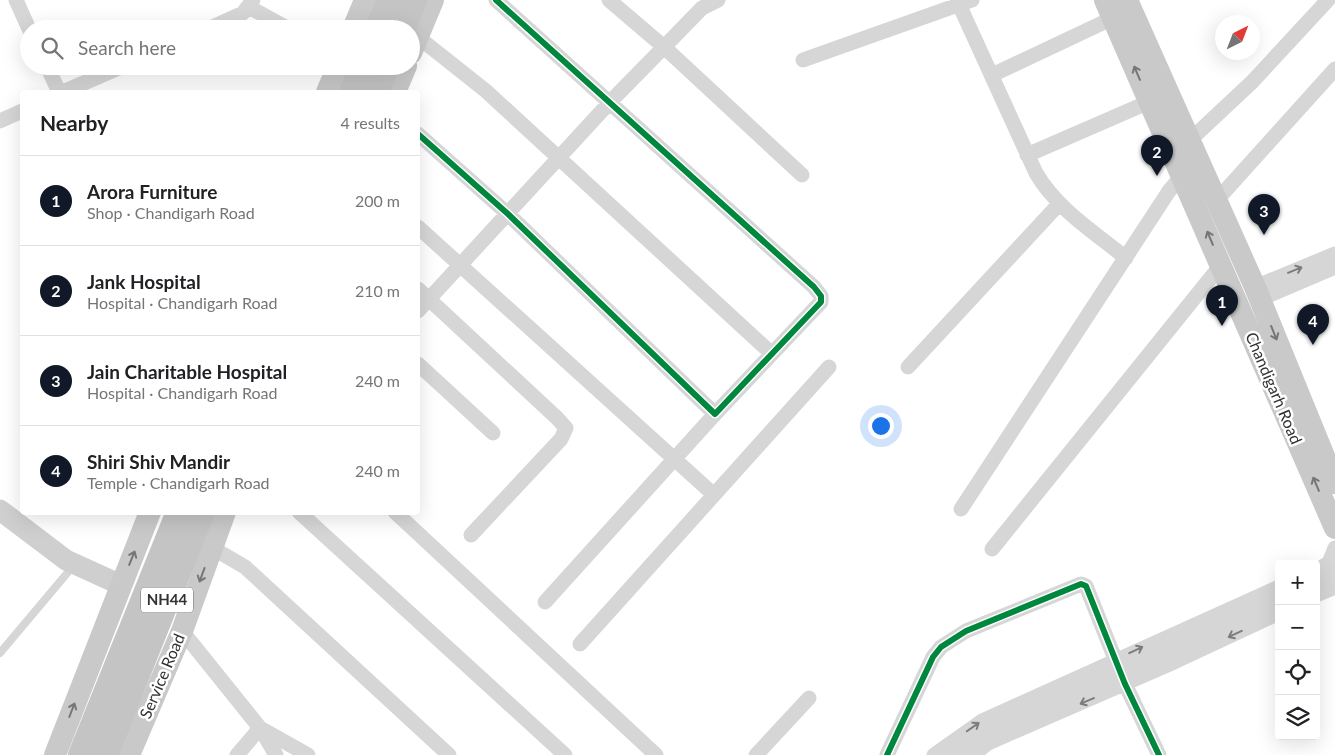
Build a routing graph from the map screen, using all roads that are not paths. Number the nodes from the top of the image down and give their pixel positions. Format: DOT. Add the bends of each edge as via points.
graph roads {
  1 [pos="16,0"];
  2 [pos="365,0"];
  3 [pos="390,0"];
  4 [pos="414,0"];
  5 [pos="433,0"];
  6 [pos="496,0"];
  7 [pos="610,0"];
  8 [pos="718,0"];
  9 [pos="1127,0"];
  10 [pos="1328,0"];
  11 [pos="963,2"];
  12 [pos="251,3"];
  13 [pos="1109,9"];
  14 [pos="26,20"];
  15 [pos="228,20"];
  16 [pos="276,20"];
  17 [pos="357,20"];
  18 [pos="382,20"];
  19 [pos="412,20"];
  20 [pos="420,23"];
  21 [pos="420,47"];
  22 [pos="664,47"];
  23 [pos="803,60"];
  24 [pos="1335,69"];
  25 [pos="51,75"];
  26 [pos="105,75"];
  27 [pos="334,75"];
  28 [pos="359,75"];
  29 [pos="383,75"];
  30 [pos="402,75"];
  31 [pos="992,75"];
  32 [pos="58,90"];
  33 [pos="74,90"];
  34 [pos="328,90"];
  35 [pos="353,90"];
  36 [pos="377,90"];
  37 [pos="396,90"];
  38 [pos="610,102"];
  39 [pos="1149,102"];
  40 [pos="20,112"];
  41 [pos="0,121"];
  42 [pos="420,136"];
  43 [pos="1189,141"];
  44 [pos="1027,155"];
  45 [pos="559,157"];
  46 [pos="1190,168"];
  47 [pos="802,175"];
  48 [pos="1216,201"];
  49 [pos="1058,204"];
  50 [pos="508,214"];
  51 [pos="420,229"];
  52 [pos="1335,254"];
  53 [pos="1126,258"];
  54 [pos="461,264"];
  55 [pos="1221,265"];
  56 [pos="1335,267"];
  57 [pos="1257,293"];
  58 [pos="423,294"];
  59 [pos="772,354"];
  60 [pos="420,366"];
  61 [pos="829,367"];
  62 [pos="908,368"];
  63 [pos="715,414"];
  64 [pos="493,433"];
  65 [pos="675,460"];
  66 [pos="1335,483"];
  67 [pos="713,494"];
  68 [pos="0,510"];
  69 [pos="962,510"];
  70 [pos="190,515"];
  71 [pos="224,515"];
  72 [pos="302,515"];
  73 [pos="398,515"];
  74 [pos="148,516"];
  75 [pos="1335,528"];
  76 [pos="471,535"];
  77 [pos="212,546"];
  78 [pos="1335,548"];
  79 [pos="992,549"];
  80 [pos="75,564"];
  81 [pos="1320,569"];
  82 [pos="1335,575"];
  83 [pos="1320,582"];
  84 [pos="121,584"];
  85 [pos="1335,587"];
  86 [pos="1275,589"];
  87 [pos="1320,593"];
  88 [pos="545,602"];
  89 [pos="1275,602"];
  90 [pos="112,609"];
  91 [pos="1275,614"];
  92 [pos="179,637"];
  93 [pos="580,644"];
  94 [pos="0,653"];
  95 [pos="89,668"];
  96 [pos="1120,672"];
  97 [pos="136,679"];
  98 [pos="809,698"];
  99 [pos="260,728"];
  100 [pos="966,753"];
  101 [pos="55,755"];
  102 [pos="81,755"];
  103 [pos="105,755"];
  104 [pos="129,755"];
  105 [pos="237,755"];
  106 [pos="276,755"];
  107 [pos="308,755"];
  108 [pos="449,755"];
  109 [pos="565,755"];
  110 [pos="656,755"];
  111 [pos="756,755"];
  112 [pos="887,755"];
  113 [pos="934,755"];
  114 [pos="1159,755"];
  1 -- 14 [label="street"];
  2 -- 17 [label="main road"];
  3 -- 18 [label="highway"];
  4 -- 19 [label="highway"];
  5 -- 20 [label="main road"];
  6 -- 38 [label="street"];
  7 -- 22 [label="street"];
  8 -- 22 [label="street" via="702,8"];
  9 -- 43 [label="main road, Chandigarh Road"];
  10 -- 43 [label="street" via="1252,82"];
  11 -- 23 [label="street"];
  11 -- 31 [label="street"];
  12 -- 15 [label="street" via="244,13"];
  12 -- 16 [label="street"];
  13 -- 31 [label="street"];
  39 -- 13 [label="main road, Chandigarh Road, one-way"];
  21 -- 45 [label="street" via="486,91"];
  22 -- 38 [label="street"];
  22 -- 47 [label="street"];
  24 -- 48 [label="street"];
  25 -- 32 [label="street"];
  26 -- 33 [label="street"];
  27 -- 34 [label="main road"];
  28 -- 35 [label="highway"];
  29 -- 36 [label="highway"];
  30 -- 37 [label="main road"];
  31 -- 44 [label="street"];
  38 -- 45 [label="street"];
  38 -- 59 [label="street" via="821,296 819,305"];
  39 -- 44 [label="street"];
  39 -- 46 [label="main road, Chandigarh Road"];
  40 -- 41 [label="street"];
  42 -- 50 [label="street"];
  43 -- 46 [label="main road, Chandigarh Road"];
  44 -- 49 [label="street" via="1044,188"];
  45 -- 50 [label="street"];
  45 -- 59 [label="street"];
  46 -- 48 [label="main road, Chandigarh Road"];
  46 -- 53 [label="street"];
  55 -- 46 [label="main road, Chandigarh Road, one-way"];
  48 -- 57 [label="main road, Chandigarh Road"];
  49 -- 53 [label="street"];
  49 -- 62 [label="street"];
  50 -- 54 [label="street"];
  50 -- 63 [label="street"];
  51 -- 54 [label="street"];
  57 -- 52 [label="street, one-way"];
  53 -- 69 [label="street"];
  54 -- 58 [label="street"];
  54 -- 65 [label="street"];
  75 -- 55 [label="main road, Chandigarh Road, one-way"];
  55 -- 79 [label="street"];
  56 -- 57 [label="street"];
  57 -- 66 [label="main road, Chandigarh Road, one-way"];
  58 -- 76 [label="street" via="566,428 562,439"];
  59 -- 63 [label="street"];
  60 -- 64 [label="street"];
  61 -- 67 [label="street"];
  63 -- 65 [label="street"];
  65 -- 67 [label="street"];
  65 -- 88 [label="street"];
  67 -- 93 [label="street"];
  68 -- 80 [label="street"];
  70 -- 97 [label="highway, NH44"];
  71 -- 77 [label="main road, Service Road"];
  72 -- 109 [label="street"];
  73 -- 110 [label="street"];
  74 -- 77 [label="street"];
  84 -- 74 [label="main road, one-way"];
  77 -- 92 [label="main road, Service Road, one-way"];
  77 -- 108 [label="street" via="245,567"];
  78 -- 81 [label="street" via="1329,563"];
  80 -- 84 [label="street"];
  80 -- 94 [label="lane"];
  82 -- 83 [label="street"];
  84 -- 90 [label="main road"];
  85 -- 87 [label="street"];
  96 -- 86 [label="street, one-way"];
  89 -- 96 [label="street"];
  90 -- 92 [label="main road" via="114,624 122,637 134,646 148,650 163,649"];
  90 -- 95 [label="main road"];
  91 -- 96 [label="street, one-way"];
  92 -- 97 [label="main road, Service Road"];
  92 -- 99 [label="street"];
  95 -- 97 [label="main road" via="98,659 124,653 147,666 154,678"];
  101 -- 95 [label="main road, one-way"];
  96 -- 100 [label="street"];
  96 -- 112 [label="street" via="1086,586 1080,584 966,631 941,646 932,657"];
  113 -- 96 [label="street, one-way" via="982,721"];
  96 -- 114 [label="street"];
  97 -- 102 [label="highway, NH44"];
  97 -- 103 [label="highway, NH44"];
  97 -- 104 [label="main road, Service Road"];
  98 -- 111 [label="street"];
  99 -- 105 [label="street"];
  99 -- 106 [label="street"];
  99 -- 107 [label="street"];
}
